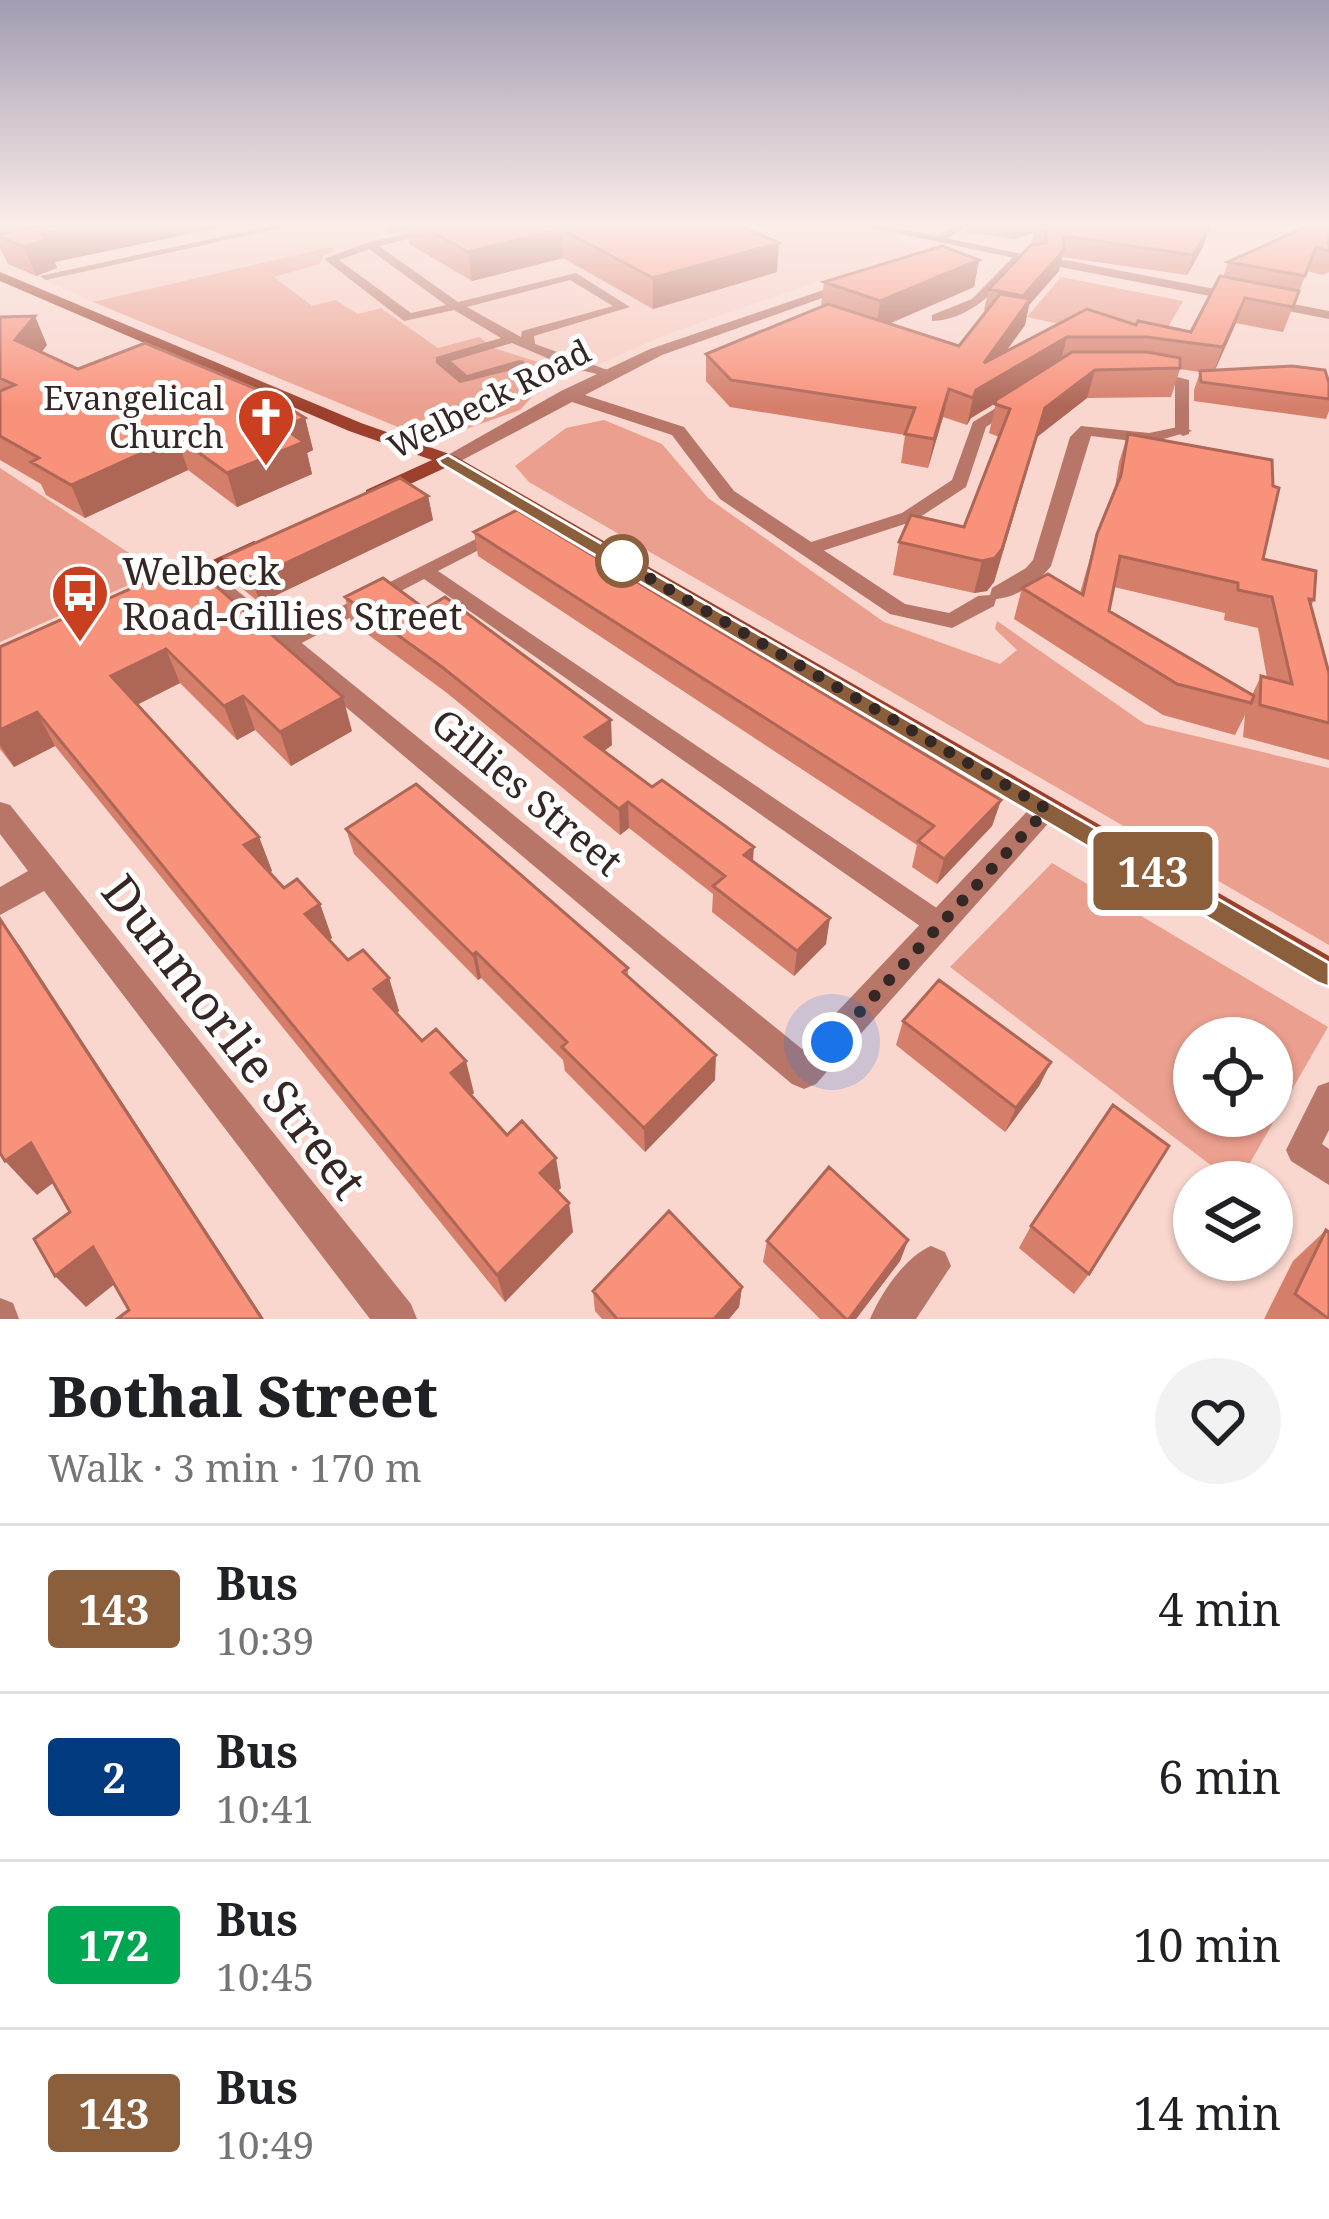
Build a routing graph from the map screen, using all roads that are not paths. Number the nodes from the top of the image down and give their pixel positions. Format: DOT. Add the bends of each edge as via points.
graph roads {
  1 [pos="20,285"];
  2 [pos="364,285"];
  3 [pos="424,285"];
  4 [pos="538,285"];
  5 [pos="586,285"];
  6 [pos="855,285"];
  7 [pos="993,285"];
  8 [pos="1171,285"];
  9 [pos="453,306"];
  10 [pos="1329,315"];
  11 [pos="937,318"];
  12 [pos="509,340"];
  13 [pos="530,348"];
  14 [pos="519,364"];
  15 [pos="1138,371"];
  16 [pos="608,375"];
  17 [pos="1028,393"];
  18 [pos="566,395"];
  19 [pos="1183,431"];
  20 [pos="448,460"];
  21 [pos="344,507"];
  22 [pos="537,513"];
  23 [pos="282,535"];
  24 [pos="809,550"];
  25 [pos="424,571"];
  26 [pos="200,572"];
  27 [pos="160,590"];
  28 [pos="286,643"];
  29 [pos="1047,809"];
  30 [pos="0,813"];
  31 [pos="46,875"];
  32 [pos="0,902"];
  33 [pos="940,926"];
  34 [pos="1329,973"];
  35 [pos="1329,1097"];
  36 [pos="1329,1169"];
  37 [pos="931,1266"];
  38 [pos="396,1319"];
  39 [pos="891,1319"];
  1 -- 20 [label="main road"];
  2 -- 9 [label="lane" via="409,318"];
  3 -- 9 [label="lane"];
  4 -- 9 [label="lane"];
  5 -- 13 [label="lane" via="624,307 527,334"];
  6 -- 16 [label="street, Welbeck Road"];
  7 -- 11 [label="lane" via="976,302"];
  8 -- 10 [label="street"];
  9 -- 12 [label="lane"];
  12 -- 13 [label="lane"];
  12 -- 14 [label="lane" via="440,360 465,380"];
  13 -- 16 [label="lane"];
  15 -- 19 [label="lane" via="1191,380"];
  16 -- 18 [label="street, Welbeck Road"];
  17 -- 24 [label="lane" via="979,425 960,483 908,517"];
  18 -- 20 [label="street, Welbeck Road"];
  18 -- 24 [label="street" via="678,431 728,495"];
  19 -- 24 [label="street" via="1149,437 1087,430 1043,561 952,621 898,609"];
  20 -- 21 [label="main road, Welbeck Road"];
  20 -- 22 [label="main road"];
  22 -- 25 [label="lane"];
  22 -- 29 [label="main road"];
  23 -- 26 [label="main road"];
  25 -- 28 [label="lane"];
  25 -- 33 [label="lane"];
  26 -- 27 [label="main road"];
  26 -- 28 [label="street, Gillies Street"];
  28 -- 33 [label="street, Gillies Street" via="804,1072"];
  29 -- 33 [label="street"];
  29 -- 34 [label="main road"];
  30 -- 31 [label="street, Dunmorlie Street"];
  31 -- 32 [label="street"];
  31 -- 38 [label="street, Dunmorlie Street"];
  35 -- 36 [label="lane" via="1302,1150"];
  37 -- 39 [label="street"];
}
